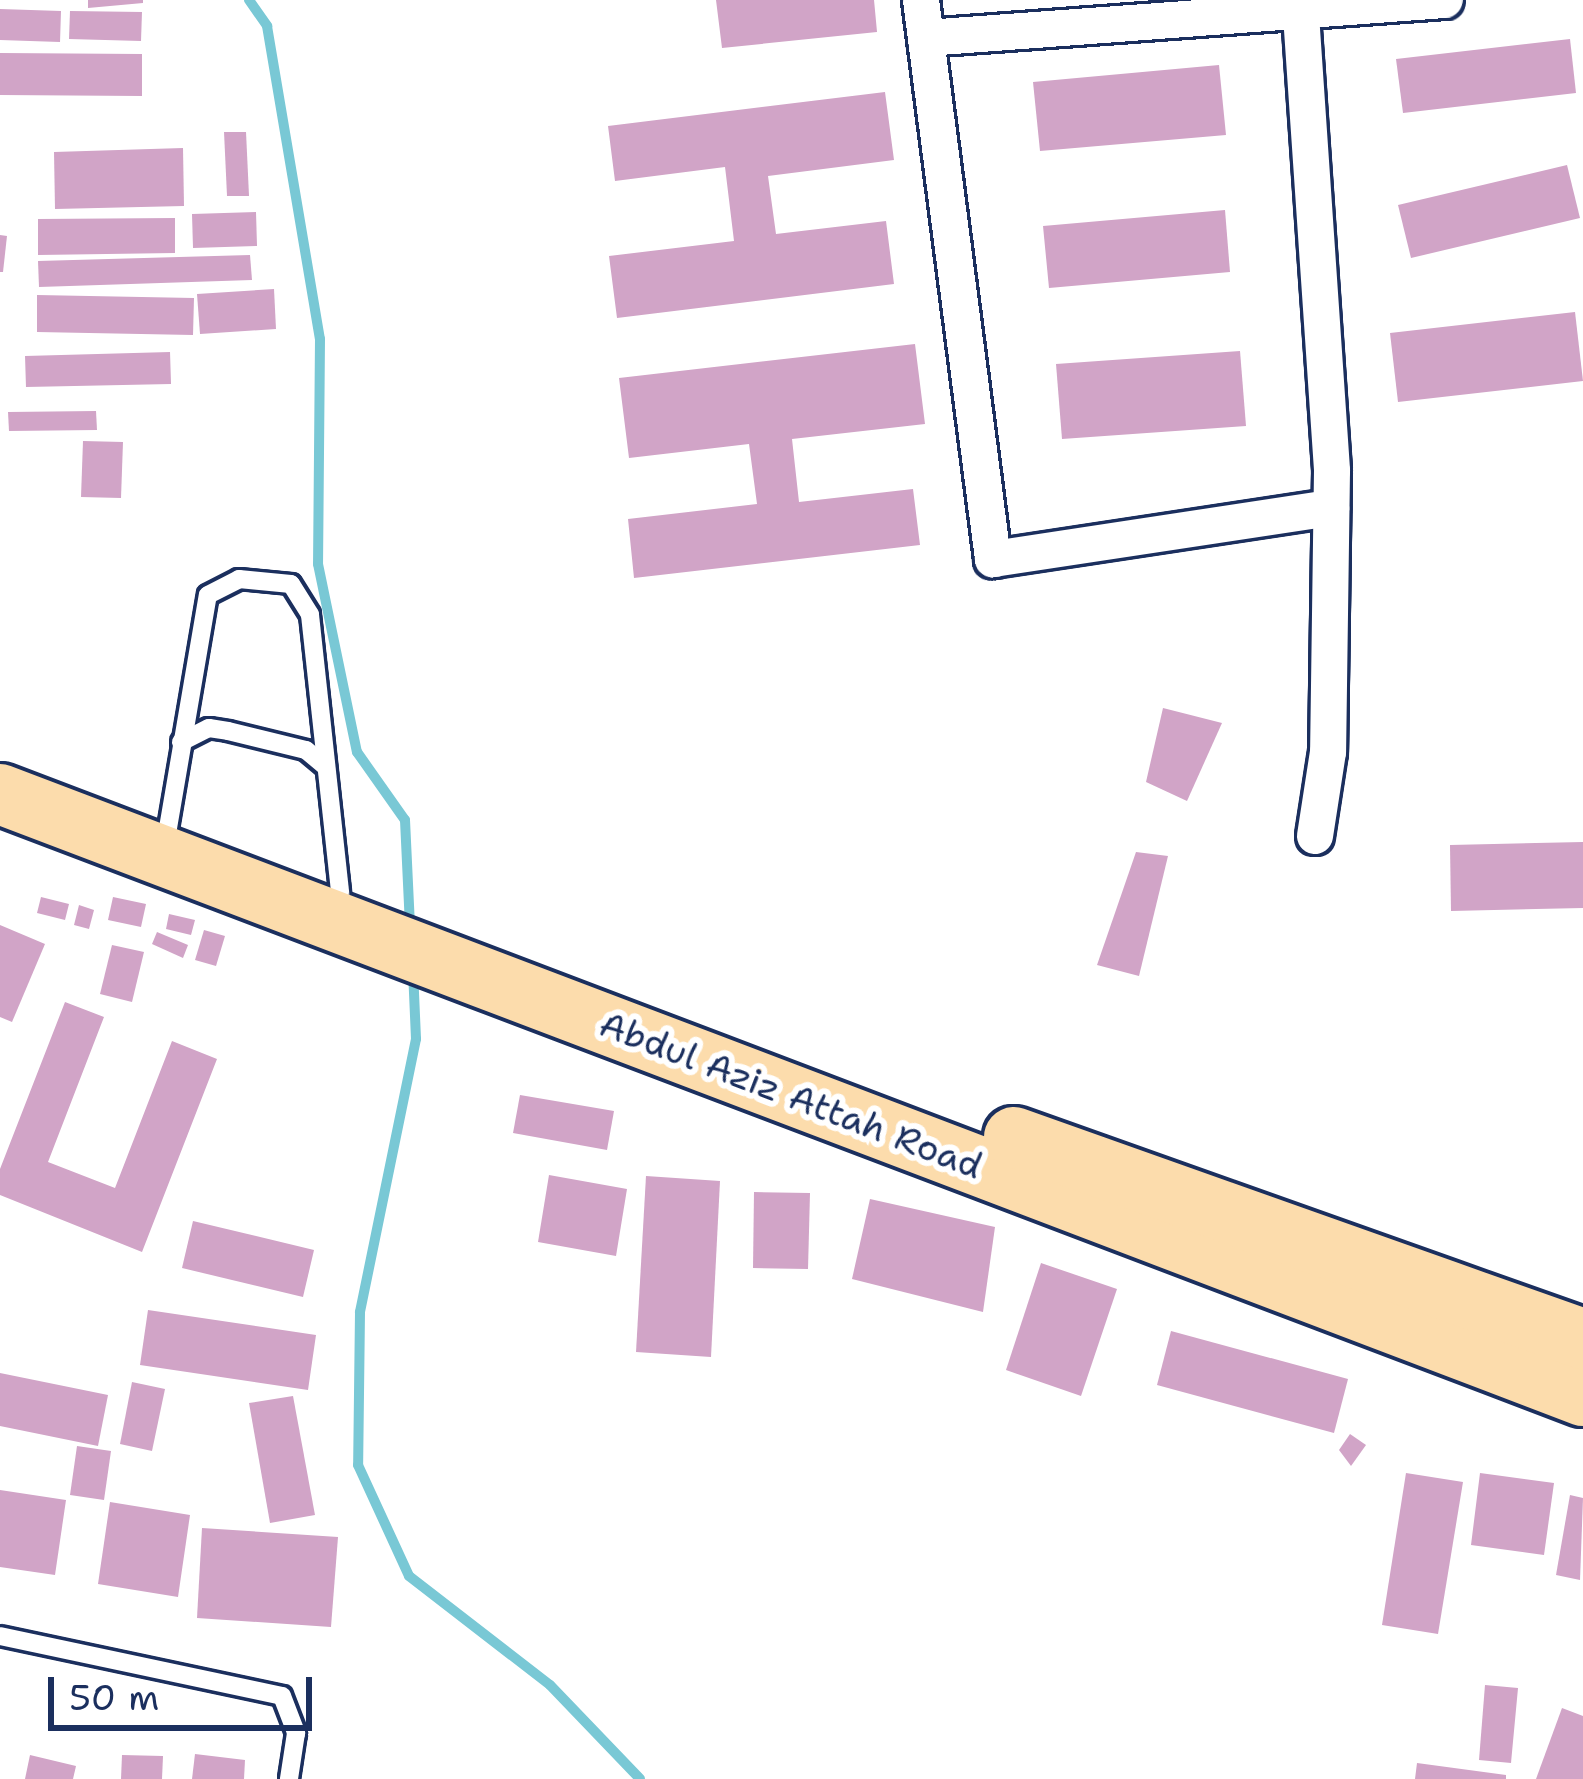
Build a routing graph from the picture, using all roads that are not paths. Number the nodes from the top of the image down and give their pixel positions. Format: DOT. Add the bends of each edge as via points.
graph roads {
  1 [pos="922,0"];
  2 [pos="1445,0"];
  3 [pos="1301,4"];
  4 [pos="926,38"];
  5 [pos="1331,508"];
  6 [pos="181,742"];
  7 [pos="0,764"];
  8 [pos="325,766"];
  9 [pos="0,794"];
  10 [pos="168,828"];
  11 [pos="1315,836"];
  12 [pos="340,893"];
  13 [pos="414,937"];
  14 [pos="1583,1339"];
  15 [pos="1583,1396"];
  16 [pos="0,1636"];
  17 [pos="289,1779"];
  1 -- 4 [label="street"];
  2 -- 3 [label="street"];
  3 -- 4 [label="street"];
  3 -- 5 [label="street"];
  4 -- 5 [label="street" via="993,559"];
  5 -- 11 [label="street" via="1328,752"];
  6 -- 8 [label="lane" via="208,728 228,730 306,750"];
  6 -- 8 [label="lane" via="208,595 261,578 291,584 310,615"];
  6 -- 10 [label="lane"];
  7 -- 10 [label="highway, Abdul Aziz Attah Road"];
  8 -- 12 [label="lane"];
  9 -- 13 [label="highway, Abdul Aziz Attah Road"];
  10 -- 12 [label="highway, Abdul Aziz Attah Road"];
  12 -- 13 [label="highway, Abdul Aziz Attah Road"];
  13 -- 14 [label="highway, Abdul Aziz Attah Road"];
  13 -- 15 [label="highway, Abdul Aziz Attah Road"];
  16 -- 17 [label="lane" via="282,1696 296,1733"];
}
